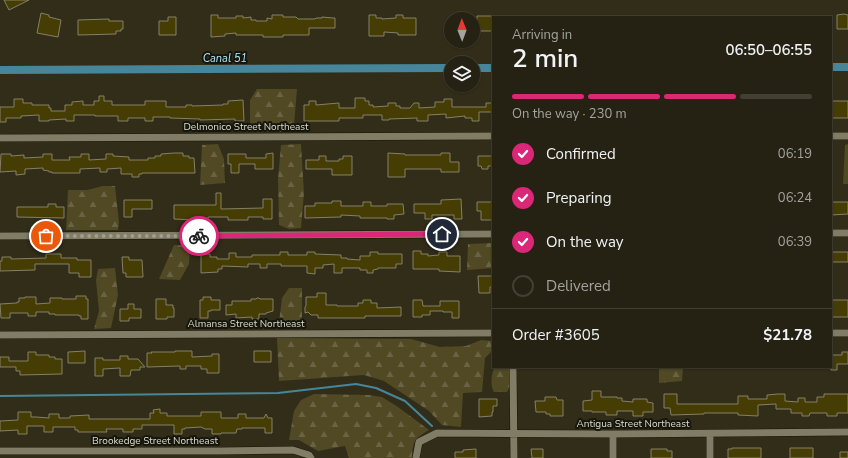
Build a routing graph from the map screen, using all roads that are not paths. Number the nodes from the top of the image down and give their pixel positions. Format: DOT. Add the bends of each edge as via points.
graph roads {
  1 [pos="492,136"];
  2 [pos="832,136"];
  3 [pos="848,136"];
  4 [pos="0,138"];
  5 [pos="832,233"];
  6 [pos="848,233"];
  7 [pos="492,234"];
  8 [pos="0,236"];
  9 [pos="492,333"];
  10 [pos="832,333"];
  11 [pos="848,333"];
  12 [pos="0,335"];
  13 [pos="513,368"];
  14 [pos="848,432"];
  15 [pos="514,434"];
  16 [pos="613,434"];
  17 [pos="710,434"];
  18 [pos="0,451"];
  19 [pos="20,454"];
  20 [pos="119,454"];
  21 [pos="219,455"];
  22 [pos="310,456"];
  23 [pos="416,458"];
  24 [pos="514,458"];
  25 [pos="613,458"];
  26 [pos="710,458"];
  1 -- 4 [label="street, Delmonico Street Northeast"];
  2 -- 3 [label="street"];
  5 -- 6 [label="street"];
  7 -- 8 [label="street"];
  9 -- 12 [label="street, Almansa Street Northeast"];
  10 -- 11 [label="street"];
  13 -- 15 [label="street"];
  14 -- 17 [label="street, Antigua Street Northeast"];
  15 -- 16 [label="street, Antigua Street Northeast"];
  15 -- 23 [label="street, Antigua Street Northeast" via="437,433 419,442"];
  15 -- 24 [label="street"];
  16 -- 17 [label="street, Antigua Street Northeast"];
  16 -- 25 [label="street"];
  17 -- 26 [label="street"];
  18 -- 19 [label="street, Brookedge Street Northeast"];
  19 -- 20 [label="street, Brookedge Street Northeast"];
  20 -- 21 [label="street, Brookedge Street Northeast"];
  21 -- 22 [label="street, Brookedge Street Northeast" via="293,450"];
}
